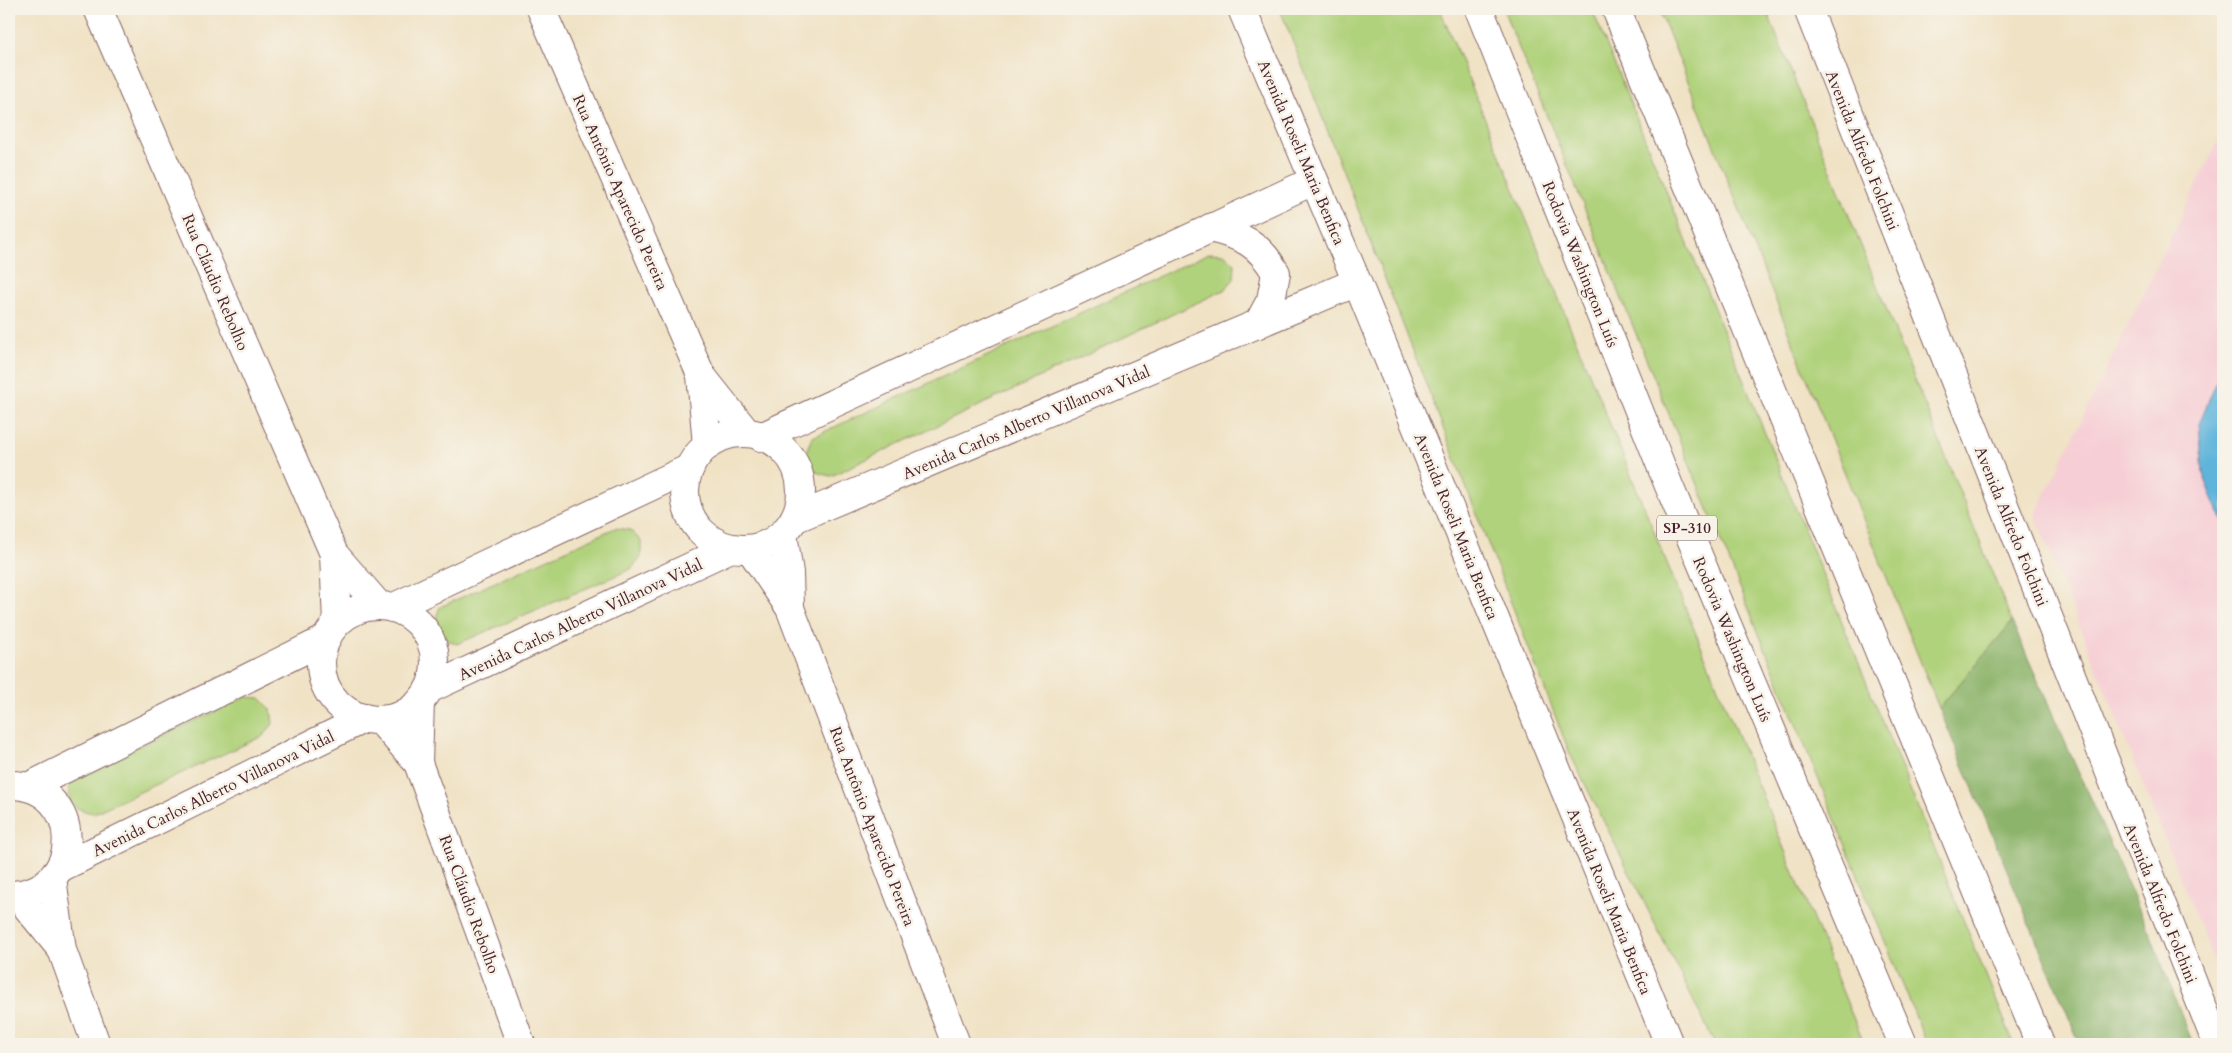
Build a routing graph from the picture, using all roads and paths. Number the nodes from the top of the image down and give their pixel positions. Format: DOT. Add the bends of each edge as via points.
graph roads {
  1 [pos="98,9"];
  2 [pos="541,9"];
  3 [pos="1242,9"];
  4 [pos="1479,9"];
  5 [pos="1616,9"];
  6 [pos="1808,9"];
  7 [pos="1313,180"];
  8 [pos="1210,228"];
  9 [pos="1358,282"];
  10 [pos="1258,324"];
  11 [pos="701,376"];
  12 [pos="754,435"];
  13 [pos="707,446"];
  14 [pos="690,468"];
  15 [pos="788,527"];
  16 [pos="740,549"];
  17 [pos="334,554"];
  18 [pos="385,607"];
  19 [pos="790,608"];
  20 [pos="332,631"];
  21 [pos="424,695"];
  22 [pos="372,719"];
  23 [pos="418,763"];
  24 [pos="15,784"];
  25 [pos="56,873"];
  26 [pos="13,895"];
  27 [pos="62,950"];
  28 [pos="96,1044"];
  29 [pos="521,1044"];
  30 [pos="956,1044"];
  31 [pos="1669,1044"];
  32 [pos="1902,1044"];
  33 [pos="2040,1044"];
  34 [pos="2217,1044"];
  1 -- 17 [label="main road, Rua Cláudio Rebolho"];
  2 -- 11 [label="main road, Rua Antônio Aparecido Pereira"];
  3 -- 7 [label="main road, Avenida Roseli Maria Benfica"];
  4 -- 32 [label="main road, Rodovia Washington Luís / SP-310" via="1666,476"];
  5 -- 33 [label="main road"];
  6 -- 34 [label="main road, Avenida Alfredo Folchini"];
  7 -- 8 [label="main road"];
  7 -- 9 [label="main road, Avenida Roseli Maria Benfica"];
  8 -- 10 [label="main road" via="1239,235 1265,254 1276,272 1271,300"];
  8 -- 12 [label="main road"];
  9 -- 10 [label="main road, Avenida Carlos Alberto Villanova Vidal"];
  9 -- 31 [label="main road, Avenida Roseli Maria Benfica"];
  10 -- 15 [label="main road, Avenida Carlos Alberto Villanova Vidal"];
  11 -- 12 [label="main road, Rua Antônio Aparecido Pereira"];
  11 -- 13 [label="main road, Rua Antônio Aparecido Pereira"];
  12 -- 13 [label="main road" via="719,438"];
  12 -- 15 [label="main road" via="777,444 797,470 801,486 800,503"];
  13 -- 14 [label="main road"];
  14 -- 16 [label="main road" via="685,484 685,502 691,518 701,532 715,542"];
  14 -- 18 [label="main road"];
  15 -- 16 [label="main road" via="767,544"];
  15 -- 19 [label="main road, Rua Antônio Aparecido Pereira"];
  16 -- 19 [label="main road, Rua Antônio Aparecido Pereira"];
  16 -- 21 [label="main road, Avenida Carlos Alberto Villanova Vidal"];
  17 -- 18 [label="main road, Rua Cláudio Rebolho"];
  17 -- 20 [label="main road, Rua Cláudio Rebolho"];
  18 -- 20 [label="main road" via="356,610"];
  18 -- 21 [label="main road" via="407,615 421,625 430,640 435,656 434,673"];
  19 -- 30 [label="main road, Rua Antônio Aparecido Pereira"];
  20 -- 22 [label="main road" via="321,655 321,672 326,688 336,702 350,712"];
  20 -- 24 [label="main road"];
  21 -- 22 [label="main road" via="408,711 394,718"];
  21 -- 23 [label="main road, Rua Cláudio Rebolho"];
  22 -- 23 [label="main road, Rua Cláudio Rebolho"];
  22 -- 25 [label="main road, Avenida Carlos Alberto Villanova Vidal"];
  23 -- 29 [label="main road, Rua Cláudio Rebolho"];
  24 -- 25 [label="main road" via="42,794 64,819 66,852"];
  25 -- 26 [label="main road, Avenida Carlos Alberto Villanova Vidal" via="42,887"];
  25 -- 27 [label="main road"];
  26 -- 27 [label="main road"];
  27 -- 28 [label="main road"];
}
